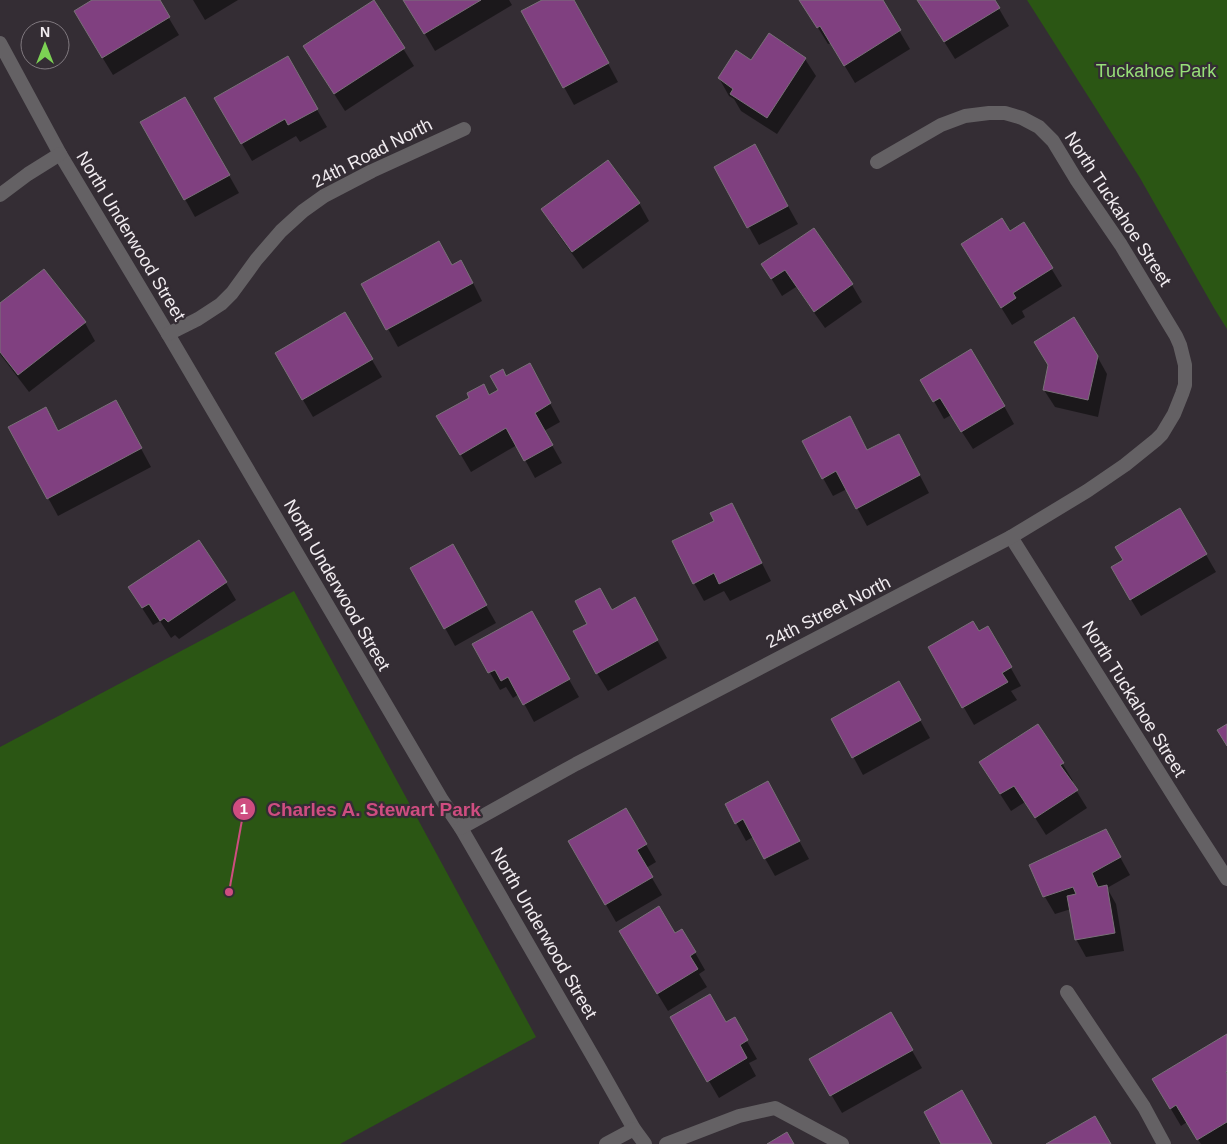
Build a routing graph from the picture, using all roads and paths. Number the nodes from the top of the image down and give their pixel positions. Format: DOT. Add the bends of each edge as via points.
graph roads {
  1 [pos="0,43"];
  2 [pos="464,128"];
  3 [pos="60,154"];
  4 [pos="877,162"];
  5 [pos="0,195"];
  6 [pos="168,334"];
  7 [pos="1182,394"];
  8 [pos="1011,538"];
  9 [pos="461,828"];
  10 [pos="1227,879"];
  11 [pos="1067,992"];
  12 [pos="634,1129"];
  13 [pos="606,1144"];
  14 [pos="644,1144"];
  15 [pos="666,1144"];
  16 [pos="842,1144"];
  17 [pos="1164,1144"];
  1 -- 3 [label="street, North Underwood Street"];
  2 -- 6 [label="street, 24th Road North" via="324,196 281,231 221,304"];
  3 -- 5 [label="street"];
  3 -- 6 [label="street, North Underwood Street"];
  4 -- 7 [label="street, North Tuckahoe Street" via="941,124 964,116 1005,113 1039,127 1053,141 1176,336 1185,365"];
  6 -- 9 [label="street, North Underwood Street"];
  7 -- 8 [label="street, 24th Street North" via="1166,429 1156,440 1087,491"];
  8 -- 9 [label="street, 24th Street North" via="576,764"];
  8 -- 10 [label="street, North Tuckahoe Street"];
  9 -- 12 [label="street, North Underwood Street"];
  11 -- 17 [label="street" via="1144,1107"];
  12 -- 13 [label="street"];
  12 -- 14 [label="street, North Underwood Street"];
  15 -- 16 [label="street" via="738,1116 775,1108"];
}
